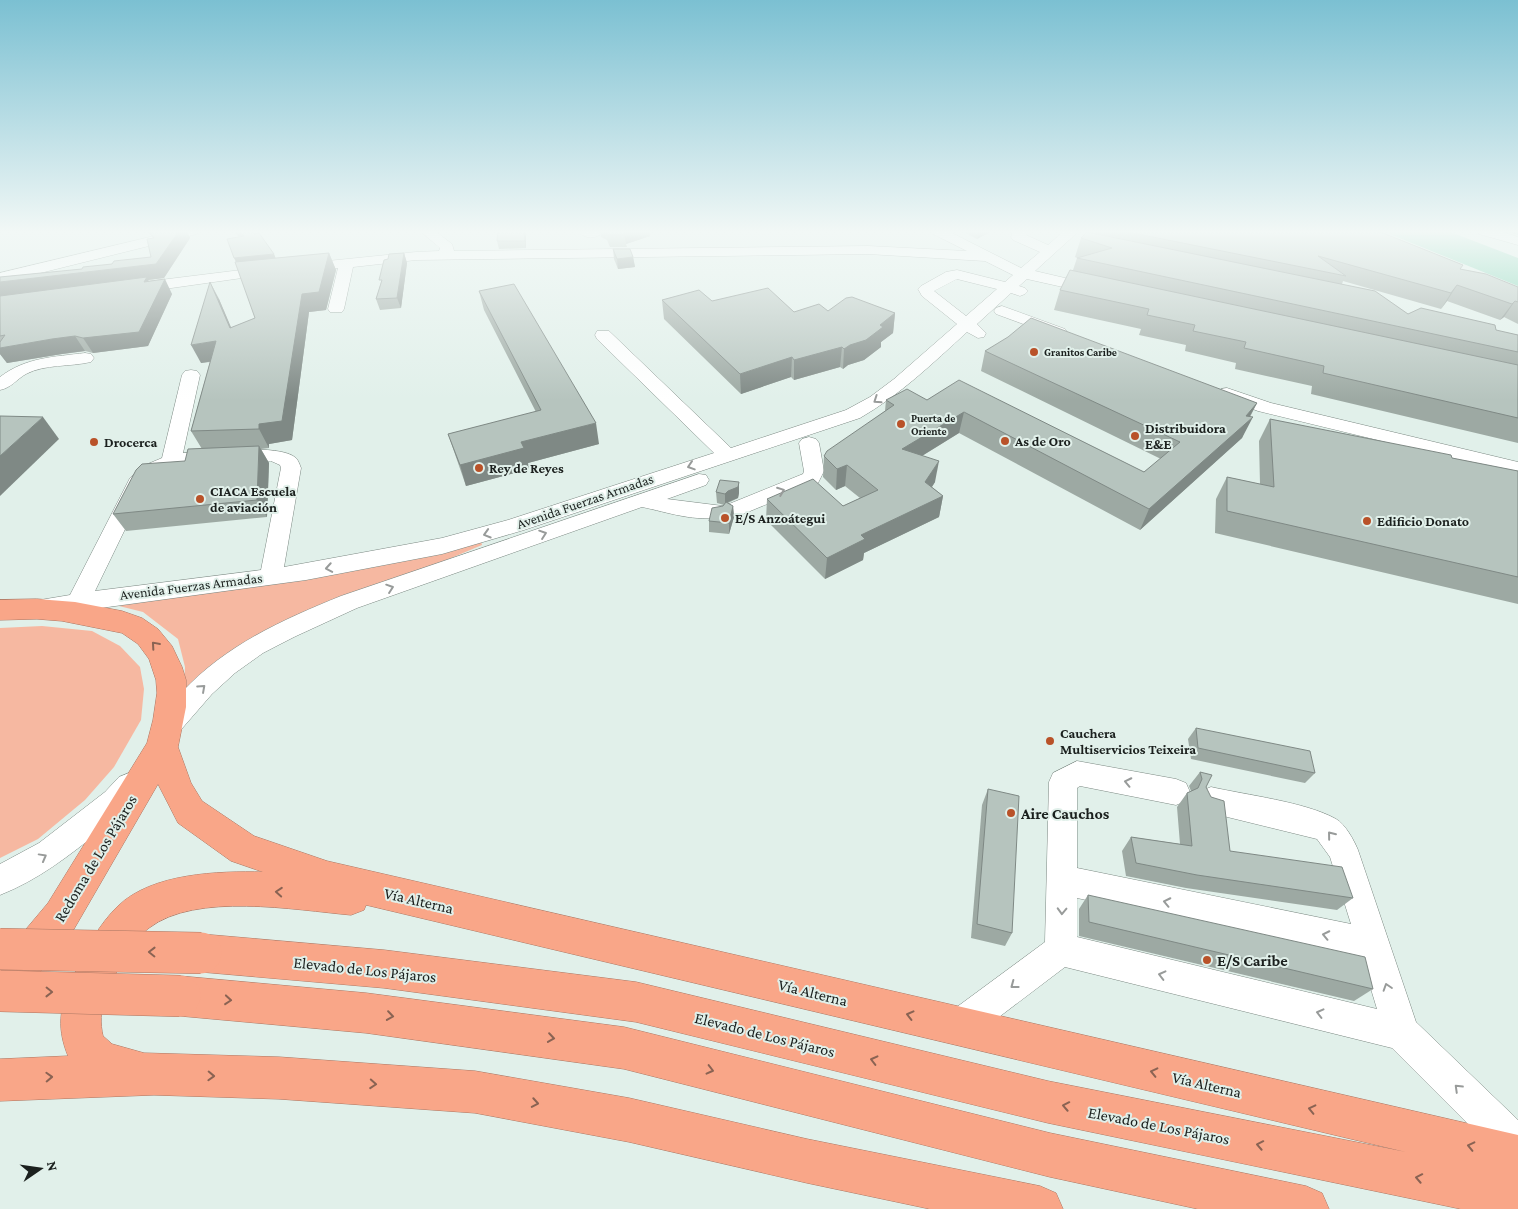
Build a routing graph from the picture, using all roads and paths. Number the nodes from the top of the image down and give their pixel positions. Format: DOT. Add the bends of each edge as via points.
graph roads {
  1 [pos="136,287"];
  2 [pos="341,287"];
  3 [pos="931,287"];
  4 [pos="971,287"];
  5 [pos="1019,287"];
  6 [pos="1021,287"];
  7 [pos="1066,287"];
  8 [pos="122,289"];
  9 [pos="1109,292"];
  10 [pos="946,308"];
  11 [pos="336,309"];
  12 [pos="1002,311"];
  13 [pos="972,328"];
  14 [pos="603,335"];
  15 [pos="1078,338"];
  16 [pos="85,358"];
  17 [pos="191,375"];
  18 [pos="0,385"];
  19 [pos="1209,386"];
  20 [pos="808,443"];
  21 [pos="727,455"];
  22 [pos="171,461"];
  23 [pos="1518,468"];
  24 [pos="634,494"];
  25 [pos="736,509"];
  26 [pos="715,511"];
  27 [pos="271,576"];
  28 [pos="79,601"];
  29 [pos="10,609"];
  30 [pos="166,736"];
  31 [pos="1176,792"];
  32 [pos="1211,800"];
  33 [pos="0,880"];
  34 [pos="1063,880"];
  35 [pos="433,903"];
  36 [pos="1373,945"];
  37 [pos="0,948"];
  38 [pos="1061,950"];
  39 [pos="0,985"];
  40 [pos="0,991"];
  41 [pos="958,1027"];
  42 [pos="1402,1033"];
  43 [pos="154,1074"];
  44 [pos="0,1080"];
  45 [pos="1518,1146"];
  46 [pos="1518,1157"];
  47 [pos="1518,1198"];
  48 [pos="1040,1209"];
  49 [pos="1306,1209"];
  1 -- 8 [label="street"];
  2 -- 11 [label="street"];
  3 -- 10 [label="street" via="927,293"];
  4 -- 10 [label="street"];
  5 -- 13 [label="street, Avenida Fuerzas Armadas"];
  6 -- 12 [label="street, Avenida Fuerzas Armadas"];
  7 -- 9 [label="street"];
  10 -- 13 [label="street"];
  12 -- 13 [label="street, Avenida Fuerzas Armadas"];
  12 -- 15 [label="street"];
  13 -- 20 [label="street, Avenida Fuerzas Armadas" via="880,418"];
  13 -- 21 [label="street, Avenida Fuerzas Armadas, one-way" via="863,409"];
  14 -- 21 [label="street"];
  16 -- 18 [label="street" via="20,370"];
  17 -- 22 [label="street"];
  19 -- 23 [label="street" via="1265,407"];
  20 -- 24 [label="street, Avenida Fuerzas Armadas"];
  25 -- 20 [label="street, one-way" via="811,478 814,471"];
  21 -- 24 [label="street, Avenida Fuerzas Armadas, one-way"];
  22 -- 27 [label="street" via="273,455 288,461 290,468"];
  22 -- 28 [label="street" via="150,470 137,483"];
  24 -- 26 [label="street" via="690,510"];
  24 -- 27 [label="street, Avenida Fuerzas Armadas, one-way" via="398,556"];
  30 -- 24 [label="street, Avenida Fuerzas Armadas, one-way" via="193,696 226,666 301,622"];
  27 -- 28 [label="street, Avenida Fuerzas Armadas"];
  28 -- 29 [label="street, Avenida Fuerzas Armadas"];
  30 -- 29 [label="highway, Redoma de Los Pájaros, one-way" via="173,696 170,674 162,652 148,636 130,624 81,612"];
  33 -- 30 [label="street, Redoma de Los Pájaros, one-way" via="50,853 115,801"];
  30 -- 35 [label="highway, Vía Alterna" via="176,789 190,812 243,849 327,878"];
  30 -- 39 [label="highway, Redoma de Los Pájaros" via="61,916 12,976"];
  31 -- 34 [label="street, one-way" via="1078,773 1064,782"];
  36 -- 32 [label="street, one-way" via="1343,850 1327,829 1305,820"];
  36 -- 34 [label="street, one-way"];
  34 -- 38 [label="street, one-way"];
  41 -- 35 [label="highway, Vía Alterna, one-way"];
  35 -- 43 [label="highway, one-way" via="239,889 190,892 160,900 135,915 96,969 80,1013 85,1048 102,1062"];
  42 -- 36 [label="street, one-way"];
  47 -- 37 [label="highway, Elevado de Los Pájaros, one-way, bridge" via="1048,1102 636,1002 384,969 201,953"];
  38 -- 41 [label="street, one-way"];
  42 -- 38 [label="street, one-way"];
  40 -- 49 [label="highway, one-way, bridge" via="180,996 366,1013 624,1048 1050,1155"];
  46 -- 41 [label="highway, Vía Alterna, one-way"];
  45 -- 42 [label="street, one-way"];
  44 -- 43 [label="highway, one-way"];
  43 -- 48 [label="highway, one-way" via="280,1078 475,1092 629,1120 806,1161"];
}
